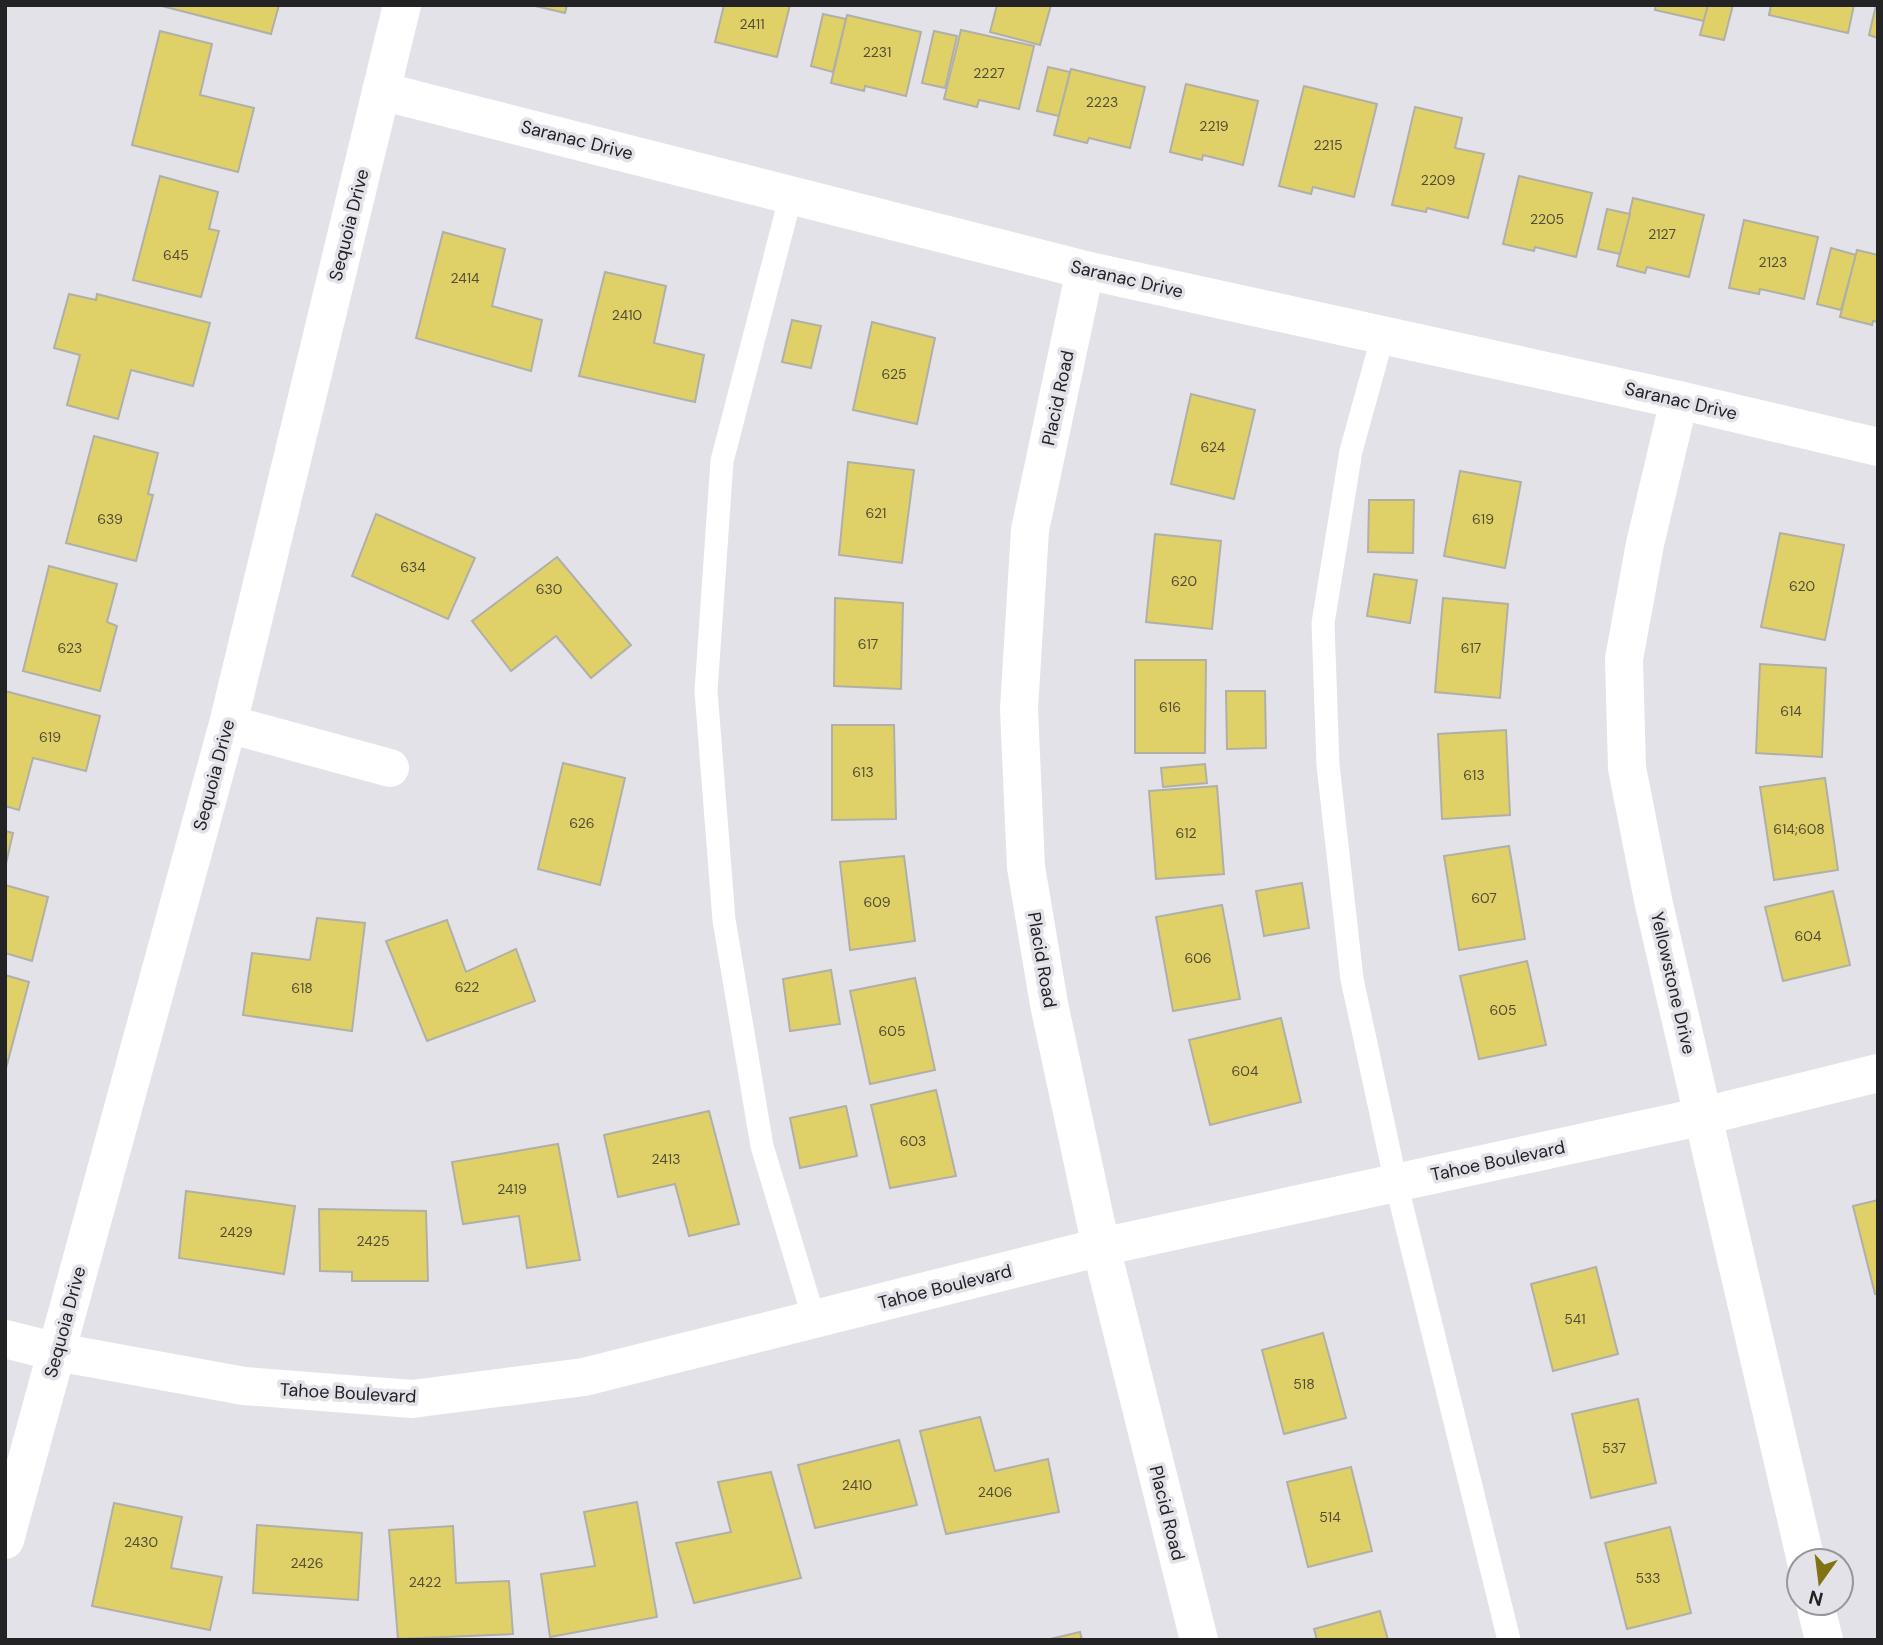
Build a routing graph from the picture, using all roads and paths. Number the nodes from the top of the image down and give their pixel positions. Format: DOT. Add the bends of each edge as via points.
graph roads {
  1 [pos="402,5"];
  2 [pos="381,91"];
  3 [pos="792,195"];
  4 [pos="1085,270"];
  5 [pos="1383,335"];
  6 [pos="1679,400"];
  7 [pos="1878,447"];
  8 [pos="228,724"];
  9 [pos="390,768"];
  10 [pos="1878,1073"];
  11 [pos="1704,1116"];
  12 [pos="1396,1183"];
  13 [pos="1101,1247"];
  14 [pos="814,1319"];
  15 [pos="5,1339"];
  16 [pos="57,1352"];
  17 [pos="5,1540"];
  18 [pos="1803,1547"];
  19 [pos="1818,1617"];
  20 [pos="1199,1640"];
  21 [pos="1509,1640"];
  22 [pos="1824,1640"];
  1 -- 2 [label="street, Sequoia Drive"];
  2 -- 3 [label="street, Saranac Drive"];
  2 -- 8 [label="street, Sequoia Drive"];
  3 -- 4 [label="street, Saranac Drive"];
  3 -- 14 [label="lane" via="722,461 706,691 724,920 760,1133"];
  4 -- 5 [label="street, Saranac Drive"];
  4 -- 13 [label="street, Placid Road" via="1030,530 1019,709 1026,867 1049,1004"];
  5 -- 6 [label="street, Saranac Drive"];
  5 -- 12 [label="lane" via="1351,451 1323,623 1328,765 1352,979"];
  6 -- 7 [label="street, Saranac Drive"];
  6 -- 11 [label="street, Yellowstone Drive" via="1624,659 1627,755 1653,901"];
  8 -- 9 [label="street"];
  8 -- 16 [label="street, Sequoia Drive"];
  10 -- 11 [label="street, Tahoe Boulevard"];
  11 -- 12 [label="street, Tahoe Boulevard"];
  11 -- 18 [label="street, Yellowstone Drive"];
  12 -- 13 [label="street, Tahoe Boulevard"];
  12 -- 21 [label="lane"];
  13 -- 14 [label="street, Tahoe Boulevard"];
  13 -- 20 [label="street, Placid Road"];
  14 -- 16 [label="street, Tahoe Boulevard" via="584,1377 412,1399 244,1386"];
  15 -- 16 [label="street, Tahoe Boulevard"];
  16 -- 17 [label="street, Sequoia Drive"];
  19 -- 22 [label="street"];
}
